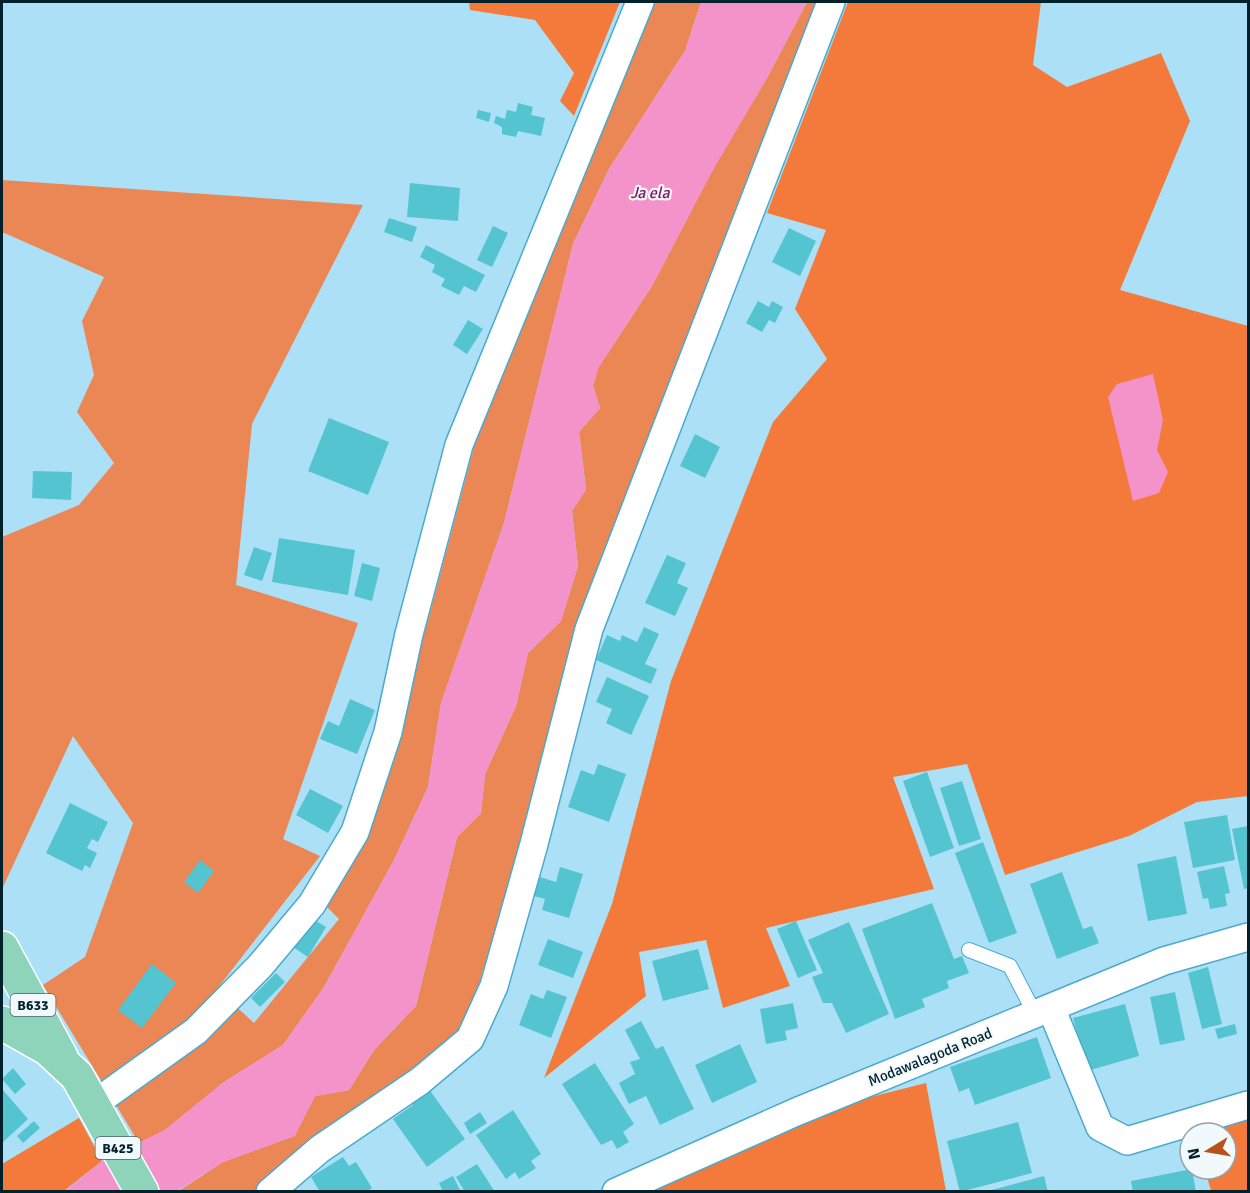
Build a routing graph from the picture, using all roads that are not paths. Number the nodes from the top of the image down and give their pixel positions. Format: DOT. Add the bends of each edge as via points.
graph roads {
  1 [pos="640,2"];
  2 [pos="831,2"];
  3 [pos="1248,937"];
  4 [pos="2,948"];
  5 [pos="969,950"];
  6 [pos="1043,1011"];
  7 [pos="2,1023"];
  8 [pos="63,1062"];
  9 [pos="94,1104"];
  10 [pos="1248,1105"];
  11 [pos="142,1191"];
  12 [pos="270,1191"];
  13 [pos="616,1191"];
  1 -- 9 [label="street" via="459,445 409,634 388,732 355,831 312,904 260,966 196,1031"];
  2 -- 12 [label="street" via="589,629 494,986 470,1039 420,1081 320,1149"];
  3 -- 6 [label="street, Modawalagoda Road" via="1164,961"];
  4 -- 8 [label="main road, B633"];
  5 -- 6 [label="lane" via="1010,966"];
  6 -- 10 [label="street" via="1100,1127 1127,1141"];
  6 -- 13 [label="street, Modawalagoda Road"];
  7 -- 8 [label="main road, B425"];
  8 -- 9 [label="main road, B425"];
  9 -- 11 [label="main road, B425"];
}
